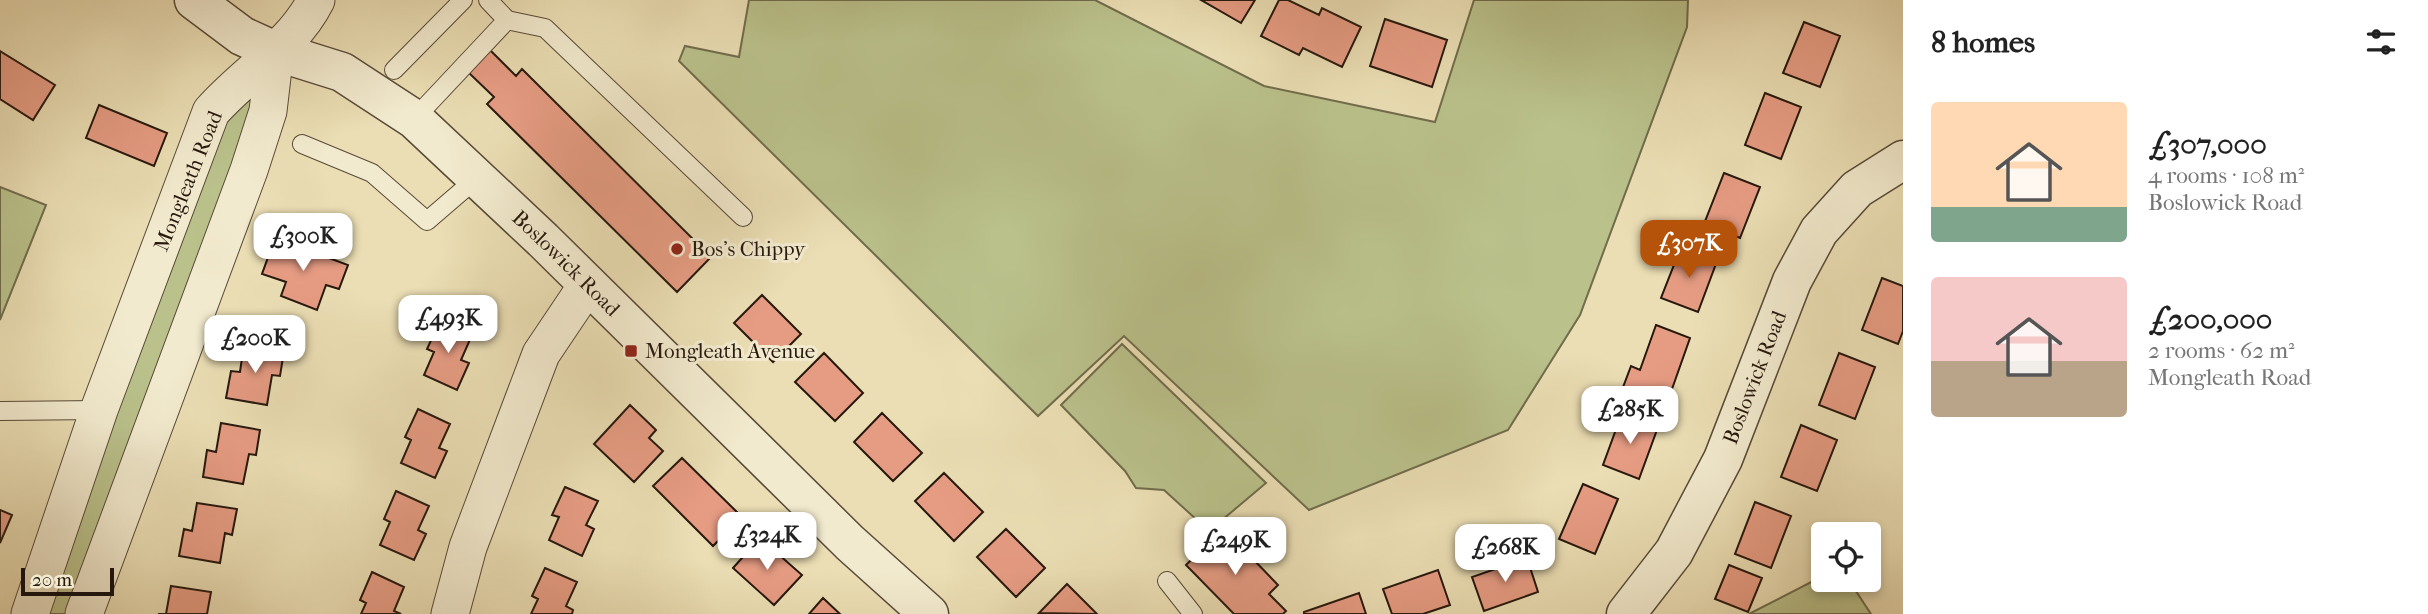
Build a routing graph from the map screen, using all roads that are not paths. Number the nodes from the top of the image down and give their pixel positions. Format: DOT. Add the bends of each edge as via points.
graph roads {
  1 [pos="194,0"];
  2 [pos="316,0"];
  3 [pos="463,0"];
  4 [pos="488,0"];
  5 [pos="508,20"];
  6 [pos="275,51"];
  7 [pos="394,70"];
  8 [pos="414,119"];
  9 [pos="302,144"];
  10 [pos="1903,160"];
  11 [pos="477,178"];
  12 [pos="743,217"];
  13 [pos="588,284"];
  14 [pos="99,410"];
  15 [pos="0,411"];
  16 [pos="1167,581"];
  17 [pos="30,614"];
  18 [pos="84,614"];
  19 [pos="450,614"];
  20 [pos="929,614"];
  21 [pos="1193,614"];
  22 [pos="1626,614"];
  1 -- 6 [label="street, Boslowick Road" via="242,36"];
  2 -- 6 [label="street, Mongleath Road" via="305,22"];
  3 -- 7 [label="lane"];
  4 -- 5 [label="lane"];
  5 -- 8 [label="lane"];
  5 -- 12 [label="lane" via="545,28"];
  6 -- 8 [label="street, Boslowick Road" via="342,72"];
  6 -- 14 [label="street, Mongleath Road" via="211,112"];
  6 -- 18 [label="street" via="268,111 249,170"];
  8 -- 11 [label="street, Boslowick Road"];
  9 -- 11 [label="lane" via="372,173 427,221"];
  10 -- 22 [label="street, Boslowick Road" via="1857,189 1819,231 1792,281 1723,459 1674,552"];
  11 -- 13 [label="street, Boslowick Road"];
  13 -- 19 [label="street" via="541,354 468,547"];
  13 -- 20 [label="street, Boslowick Road" via="849,543"];
  14 -- 15 [label="lane"];
  14 -- 17 [label="street, Mongleath Road"];
  16 -- 21 [label="lane"];
}
